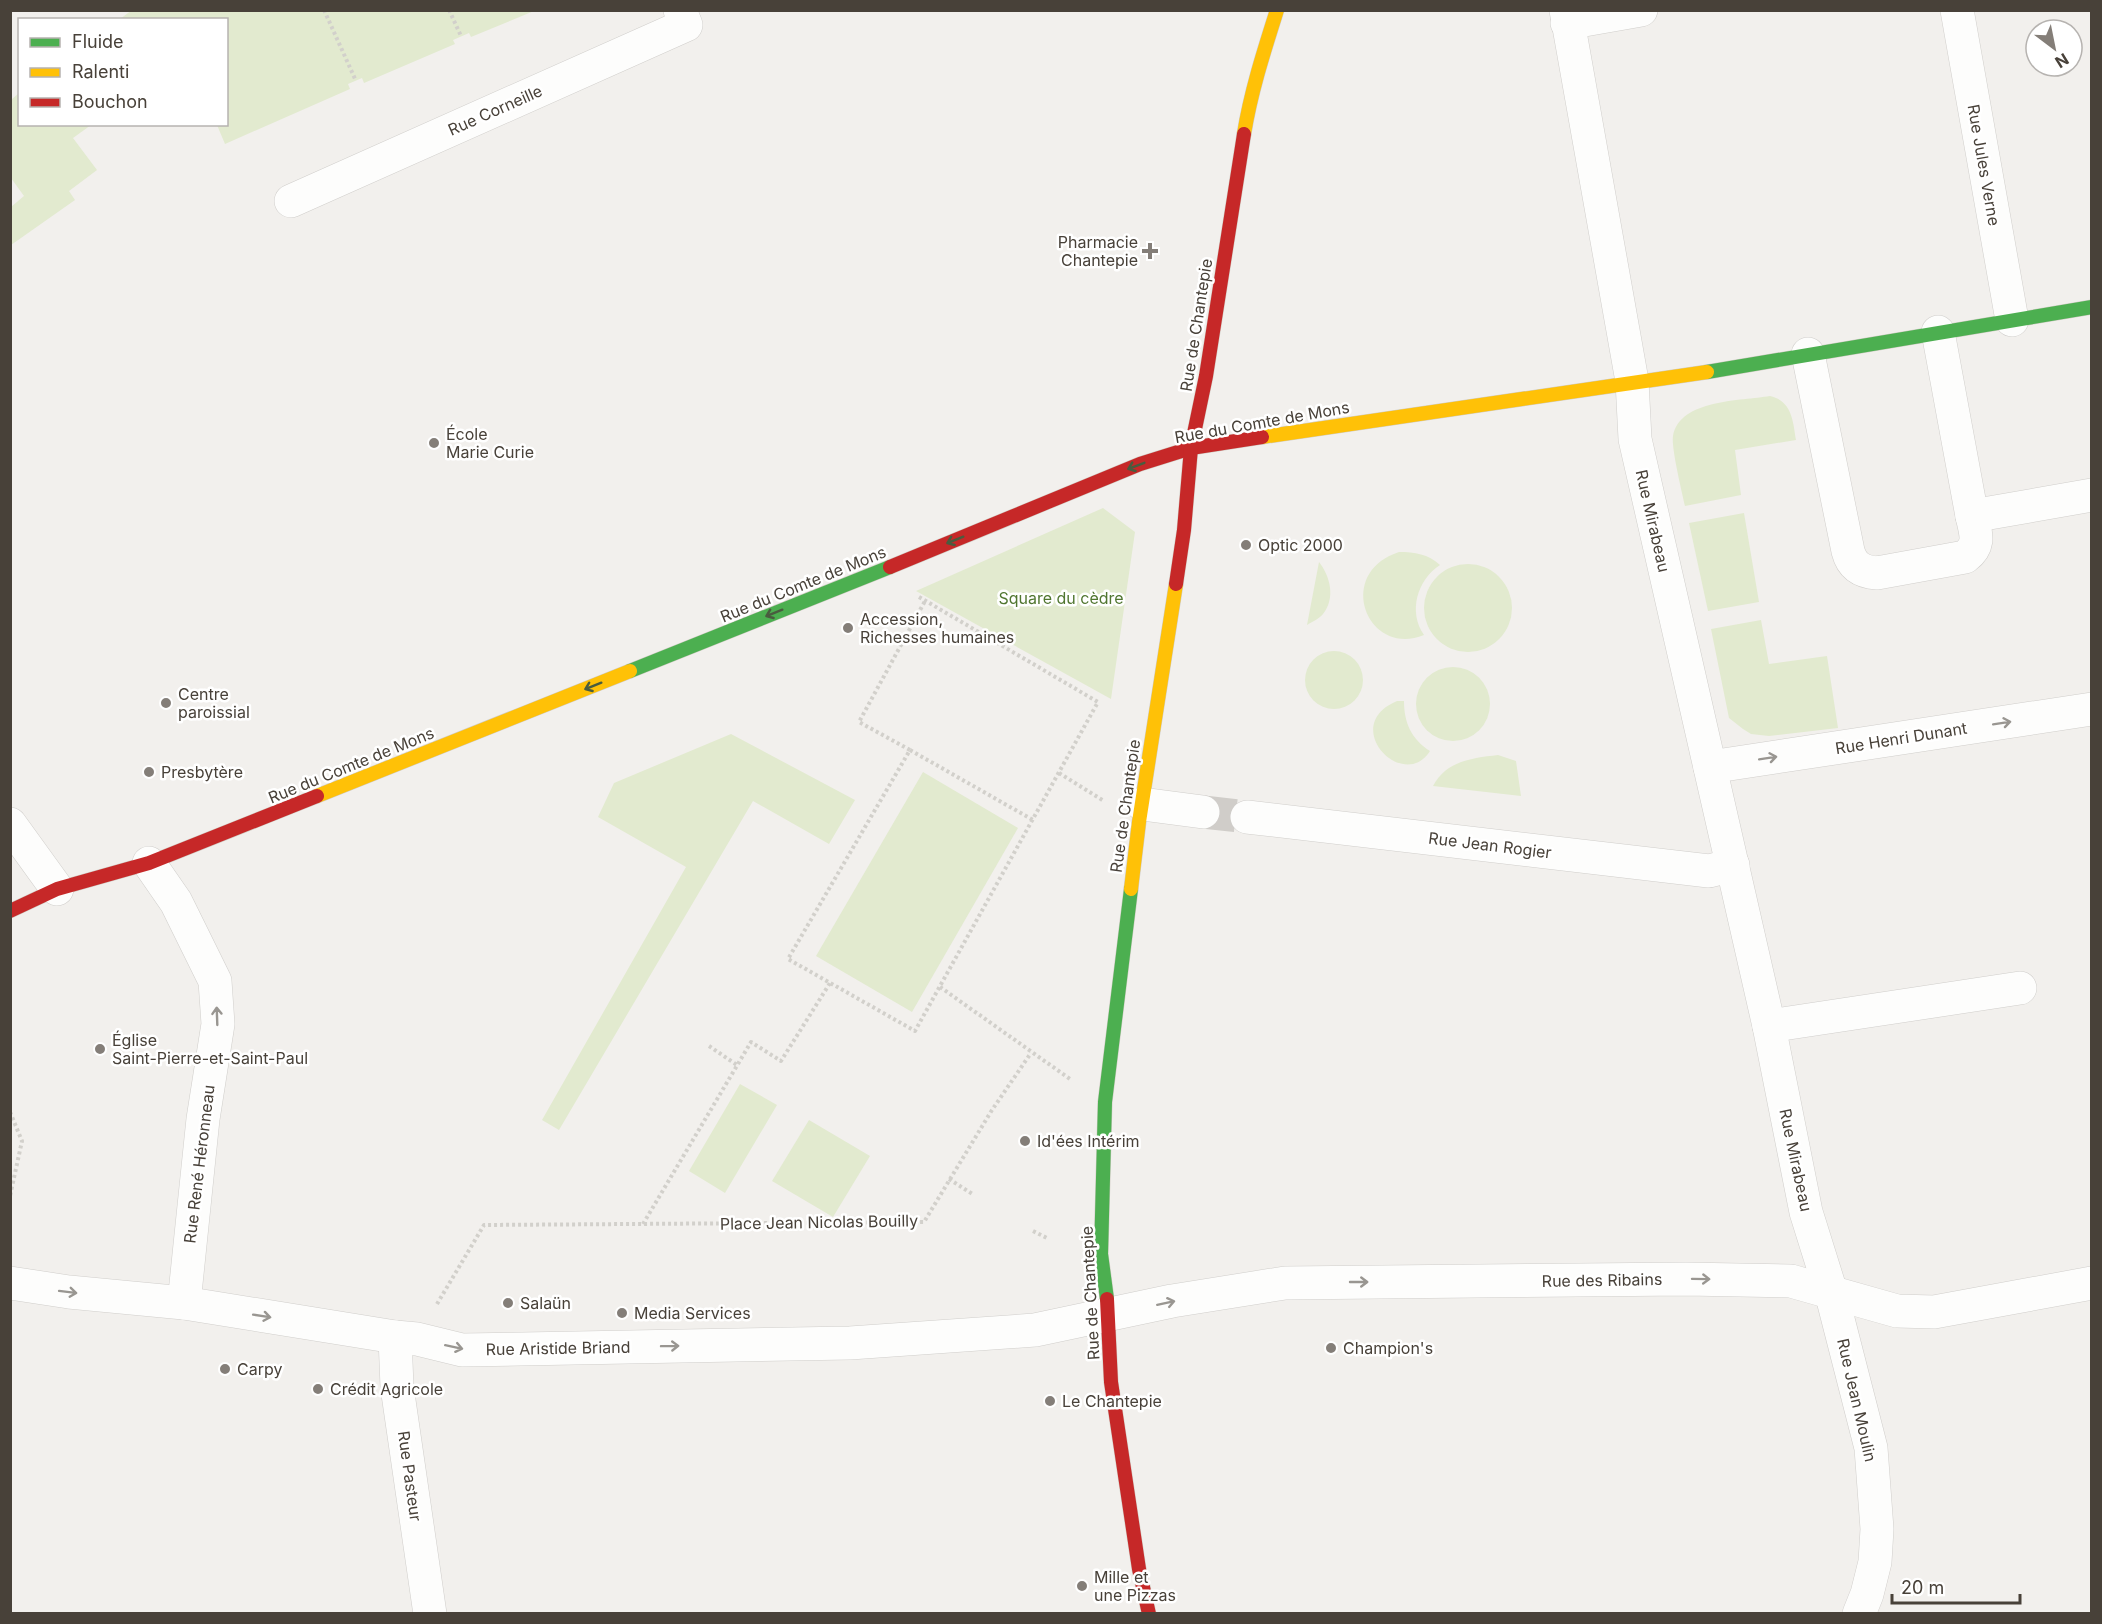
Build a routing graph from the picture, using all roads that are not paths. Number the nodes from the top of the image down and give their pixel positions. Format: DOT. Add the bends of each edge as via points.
graph roads {
  1 [pos="680,10"];
  2 [pos="1277,10"];
  3 [pos="1641,10"];
  4 [pos="1957,10"];
  5 [pos="1566,17"];
  6 [pos="291,201"];
  7 [pos="2091,307"];
  8 [pos="2012,320"];
  9 [pos="1938,332"];
  10 [pos="1808,354"];
  11 [pos="1632,381"];
  12 [pos="1191,448"];
  13 [pos="2091,495"];
  14 [pos="1972,516"];
  15 [pos="2091,709"];
  16 [pos="1710,767"];
  17 [pos="1203,812"];
  18 [pos="1141,813"];
  19 [pos="1246,817"];
  20 [pos="10,824"];
  21 [pos="149,863"];
  22 [pos="1732,865"];
  23 [pos="57,889"];
  24 [pos="10,911"];
  25 [pos="2020,988"];
  26 [pos="1769,1026"];
  27 [pos="10,1283"];
  28 [pos="2091,1283"];
  29 [pos="1831,1292"];
  30 [pos="184,1303"];
  31 [pos="1109,1316"];
  32 [pos="406,1338"];
  33 [pos="430,1614"];
  34 [pos="1149,1614"];
  35 [pos="1859,1614"];
  1 -- 6 [label="street, Rue Corneille" via="686,25"];
  2 -- 12 [label="street, Rue de Chantepie" via="1249,104"];
  3 -- 5 [label="street"];
  4 -- 8 [label="street, Rue Jules Verne"];
  5 -- 11 [label="street, Rue Mirabeau"];
  7 -- 8 [label="street"];
  8 -- 9 [label="street"];
  9 -- 10 [label="street"];
  9 -- 14 [label="street"];
  10 -- 11 [label="street"];
  10 -- 14 [label="street" via="1854,565 1877,573 1965,557 1973,551 1977,539"];
  11 -- 12 [label="street, Rue du Comte de Mons"];
  11 -- 16 [label="street, Rue Mirabeau" via="1635,440"];
  12 -- 18 [label="street, Rue de Chantepie" via="1184,530"];
  12 -- 21 [label="street, Rue du Comte de Mons, one-way" via="1140,465"];
  13 -- 14 [label="street"];
  16 -- 15 [label="street, Rue Henri Dunant, one-way"];
  16 -- 22 [label="street, Rue Mirabeau"];
  17 -- 18 [label="street"];
  18 -- 31 [label="street, Rue de Chantepie" via="1105,1102 1101,1254"];
  19 -- 22 [label="street, Rue Jean Rogier" via="1709,871"];
  20 -- 23 [label="street"];
  21 -- 23 [label="street, Rue du Comte de Mons"];
  30 -- 21 [label="street, Rue René Héronneau, one-way" via="203,1119 218,1024 215,981 176,902"];
  22 -- 26 [label="street, Rue Mirabeau"];
  23 -- 24 [label="street, Rue du Comte de Mons"];
  25 -- 26 [label="street"];
  26 -- 29 [label="street, Rue Mirabeau" via="1806,1212"];
  27 -- 30 [label="street, Rue Aristide Briand, one-way"];
  28 -- 29 [label="street, Rue des Ribains" via="1934,1312 1897,1311"];
  31 -- 29 [label="street, Rue des Ribains, one-way" via="1172,1301 1285,1283 1697,1279 1791,1281"];
  29 -- 35 [label="street, Rue Jean Moulin" via="1871,1448 1876,1496 1875,1562"];
  30 -- 32 [label="street, Rue Aristide Briand, one-way"];
  32 -- 31 [label="street, Rue Aristide Briand, one-way" via="462,1350 850,1343 1035,1330"];
  31 -- 34 [label="street, Rue de Chantepie" via="1111,1382"];
  32 -- 33 [label="street, Rue Pasteur" via="397,1387"];
}
